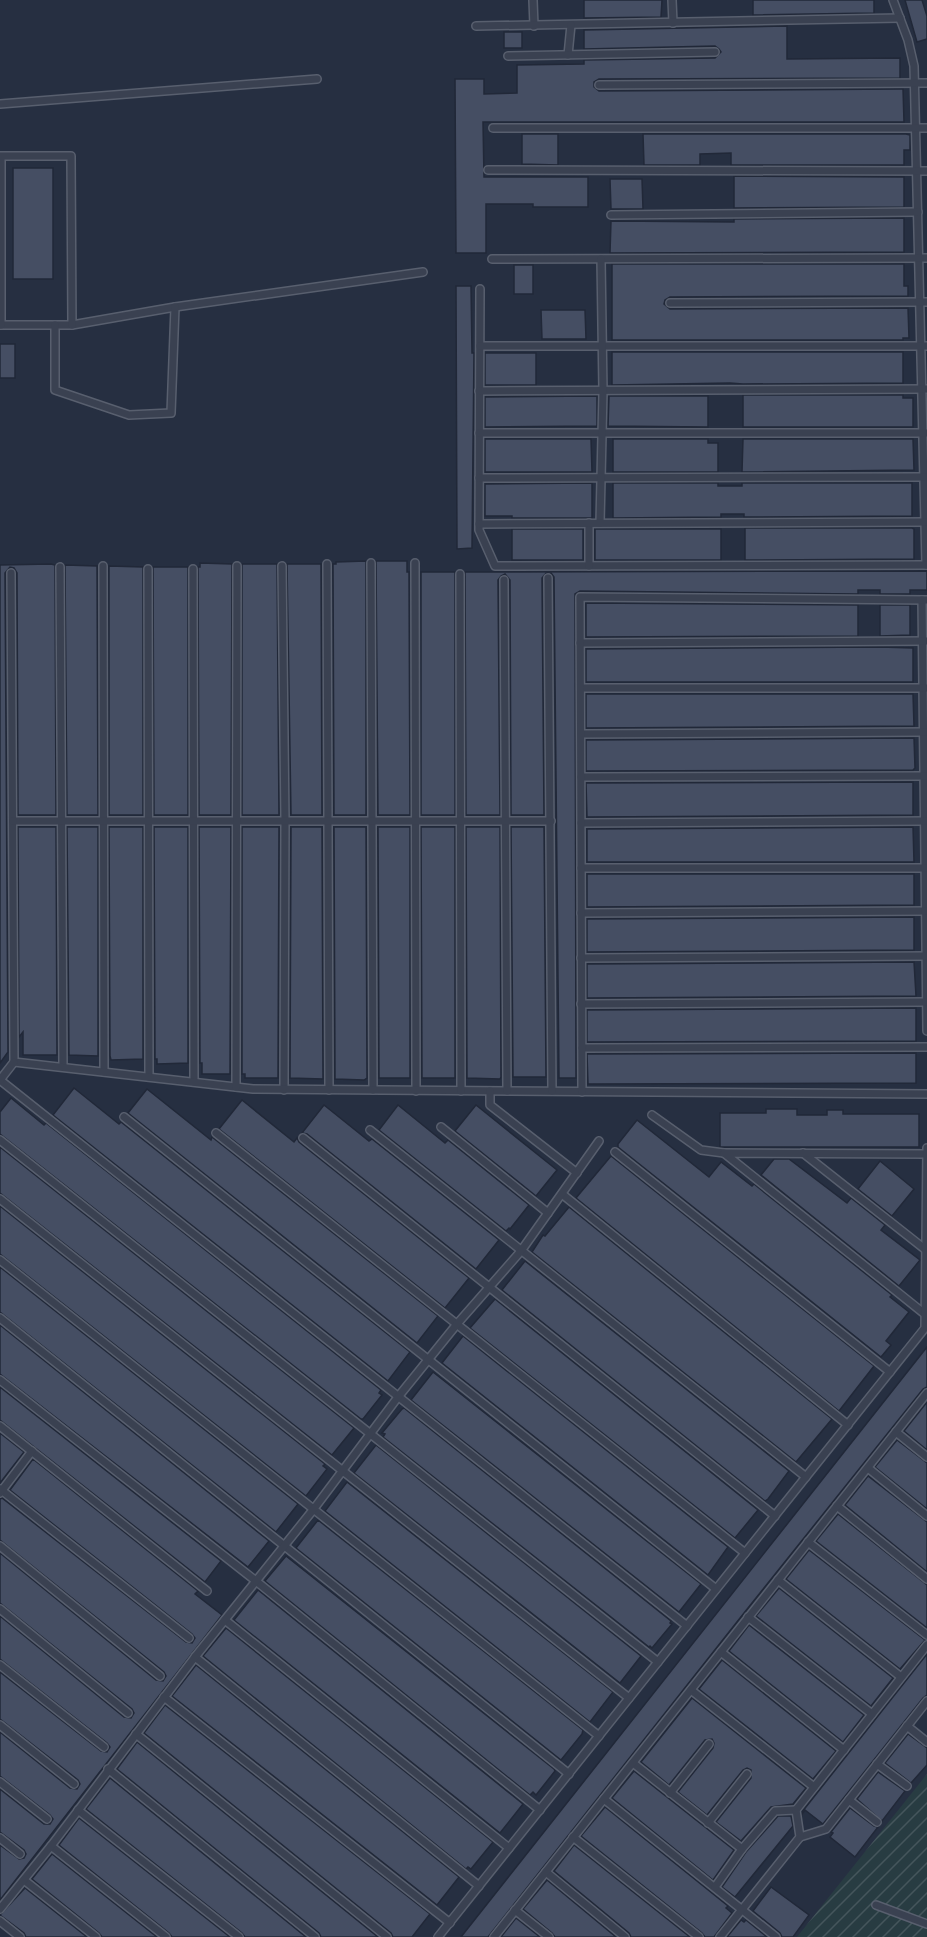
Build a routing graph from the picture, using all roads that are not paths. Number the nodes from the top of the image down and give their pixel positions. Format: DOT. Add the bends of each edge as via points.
graph roads {
  1 [pos="533,0"];
  2 [pos="672,0"];
  3 [pos="892,0"];
  4 [pos="900,18"];
  5 [pos="673,23"];
  6 [pos="571,25"];
  7 [pos="534,26"];
  8 [pos="476,27"];
  9 [pos="715,52"];
  10 [pos="568,55"];
  11 [pos="508,56"];
  12 [pos="317,80"];
  13 [pos="915,83"];
  14 [pos="927,83"];
  15 [pos="599,85"];
  16 [pos="0,104"];
  17 [pos="493,128"];
  18 [pos="916,128"];
  19 [pos="927,128"];
  20 [pos="488,170"];
  21 [pos="917,171"];
  22 [pos="927,171"];
  23 [pos="918,212"];
  24 [pos="611,214"];
  25 [pos="923,258"];
  26 [pos="492,259"];
  27 [pos="601,259"];
  28 [pos="423,272"];
  29 [pos="480,289"];
  30 [pos="923,302"];
  31 [pos="670,303"];
  32 [pos="175,307"];
  33 [pos="1,325"];
  34 [pos="55,325"];
  35 [pos="72,325"];
  36 [pos="480,346"];
  37 [pos="603,346"];
  38 [pos="924,346"];
  39 [pos="925,389"];
  40 [pos="479,391"];
  41 [pos="603,391"];
  42 [pos="479,433"];
  43 [pos="602,433"];
  44 [pos="925,433"];
  45 [pos="926,477"];
  46 [pos="479,478"];
  47 [pos="602,478"];
  48 [pos="926,522"];
  49 [pos="589,523"];
  50 [pos="600,523"];
  51 [pos="479,524"];
  52 [pos="371,563"];
  53 [pos="415,563"];
  54 [pos="327,564"];
  55 [pos="927,565"];
  56 [pos="103,566"];
  57 [pos="237,566"];
  58 [pos="282,566"];
  59 [pos="589,566"];
  60 [pos="60,567"];
  61 [pos="193,568"];
  62 [pos="148,569"];
  63 [pos="11,573"];
  64 [pos="460,574"];
  65 [pos="548,578"];
  66 [pos="504,579"];
  67 [pos="924,600"];
  68 [pos="925,641"];
  69 [pos="580,643"];
  70 [pos="581,688"];
  71 [pos="925,688"];
  72 [pos="925,732"];
  73 [pos="581,734"];
  74 [pos="925,776"];
  75 [pos="581,777"];
  76 [pos="13,820"];
  77 [pos="60,820"];
  78 [pos="104,821"];
  79 [pos="149,821"];
  80 [pos="194,821"];
  81 [pos="238,821"];
  82 [pos="285,821"];
  83 [pos="327,821"];
  84 [pos="373,821"];
  85 [pos="416,821"];
  86 [pos="461,821"];
  87 [pos="505,821"];
  88 [pos="550,821"];
  89 [pos="926,821"];
  90 [pos="581,823"];
  91 [pos="581,868"];
  92 [pos="926,868"];
  93 [pos="926,911"];
  94 [pos="581,913"];
  95 [pos="927,956"];
  96 [pos="581,958"];
  97 [pos="927,1002"];
  98 [pos="581,1004"];
  99 [pos="927,1031"];
  100 [pos="927,1047"];
  101 [pos="582,1048"];
  102 [pos="14,1062"];
  103 [pos="63,1067"];
  104 [pos="104,1072"];
  105 [pos="149,1077"];
  106 [pos="0,1080"];
  107 [pos="194,1082"];
  108 [pos="236,1087"];
  109 [pos="284,1090"];
  110 [pos="329,1090"];
  111 [pos="374,1090"];
  112 [pos="416,1090"];
  113 [pos="461,1091"];
  114 [pos="490,1091"];
  115 [pos="507,1091"];
  116 [pos="552,1091"];
  117 [pos="582,1092"];
  118 [pos="927,1094"];
  119 [pos="652,1115"];
  120 [pos="124,1117"];
  121 [pos="441,1127"];
  122 [pos="370,1130"];
  123 [pos="216,1133"];
  124 [pos="303,1138"];
  125 [pos="0,1140"];
  126 [pos="599,1141"];
  127 [pos="927,1148"];
  128 [pos="615,1152"];
  129 [pos="724,1153"];
  130 [pos="803,1154"];
  131 [pos="927,1154"];
  132 [pos="577,1173"];
  133 [pos="562,1194"];
  134 [pos="0,1199"];
  135 [pos="548,1213"];
  136 [pos="926,1250"];
  137 [pos="521,1251"];
  138 [pos="0,1260"];
  139 [pos="489,1287"];
  140 [pos="926,1315"];
  141 [pos="0,1318"];
  142 [pos="458,1324"];
  143 [pos="428,1361"];
  144 [pos="890,1372"];
  145 [pos="0,1380"];
  146 [pos="927,1393"];
  147 [pos="398,1397"];
  148 [pos="848,1425"];
  149 [pos="0,1426"];
  150 [pos="896,1432"];
  151 [pos="370,1434"];
  152 [pos="32,1451"];
  153 [pos="927,1457"];
  154 [pos="867,1468"];
  155 [pos="342,1471"];
  156 [pos="806,1478"];
  157 [pos="1,1490"];
  158 [pos="837,1506"];
  159 [pos="313,1510"];
  160 [pos="775,1515"];
  161 [pos="927,1515"];
  162 [pos="808,1542"];
  163 [pos="285,1545"];
  164 [pos="0,1546"];
  165 [pos="745,1553"];
  166 [pos="927,1579"];
  167 [pos="778,1580"];
  168 [pos="256,1581"];
  169 [pos="716,1589"];
  170 [pos="207,1591"];
  171 [pos="0,1609"];
  172 [pos="748,1617"];
  173 [pos="225,1620"];
  174 [pos="687,1626"];
  175 [pos="927,1635"];
  176 [pos="189,1638"];
  177 [pos="927,1645"];
  178 [pos="721,1652"];
  179 [pos="195,1657"];
  180 [pos="658,1662"];
  181 [pos="0,1665"];
  182 [pos="160,1676"];
  183 [pos="902,1677"];
  184 [pos="691,1690"];
  185 [pos="164,1697"];
  186 [pos="629,1698"];
  187 [pos="927,1701"];
  188 [pos="129,1713"];
  189 [pos="872,1714"];
  190 [pos="0,1725"];
  191 [pos="907,1726"];
  192 [pos="136,1734"];
  193 [pos="599,1736"];
  194 [pos="927,1742"];
  195 [pos="709,1744"];
  196 [pos="104,1748"];
  197 [pos="844,1750"];
  198 [pos="633,1763"];
  199 [pos="878,1764"];
  200 [pos="108,1769"];
  201 [pos="569,1774"];
  202 [pos="747,1774"];
  203 [pos="0,1782"];
  204 [pos="74,1784"];
  205 [pos="906,1786"];
  206 [pos="814,1787"];
  207 [pos="670,1793"];
  208 [pos="604,1799"];
  209 [pos="849,1800"];
  210 [pos="78,1810"];
  211 [pos="540,1810"];
  212 [pos="796,1810"];
  213 [pos="47,1819"];
  214 [pos="878,1822"];
  215 [pos="708,1823"];
  216 [pos="573,1837"];
  217 [pos="800,1837"];
  218 [pos="0,1839"];
  219 [pos="51,1846"];
  220 [pos="509,1848"];
  221 [pos="742,1849"];
  222 [pos="20,1854"];
  223 [pos="546,1872"];
  224 [pos="24,1880"];
  225 [pos="479,1886"];
  226 [pos="715,1887"];
  227 [pos="876,1905"];
  228 [pos="0,1909"];
  229 [pos="515,1910"];
  230 [pos="742,1910"];
  231 [pos="0,1921"];
  232 [pos="450,1923"];
  233 [pos="927,1923"];
  234 [pos="20,1937"];
  235 [pos="96,1937"];
  236 [pos="166,1937"];
  237 [pos="239,1937"];
  238 [pos="315,1937"];
  239 [pos="387,1937"];
  240 [pos="438,1937"];
  241 [pos="494,1937"];
  242 [pos="549,1937"];
  243 [pos="626,1937"];
  244 [pos="699,1937"];
  245 [pos="720,1937"];
  246 [pos="776,1937"];
  1 -- 7 [label="lane"];
  2 -- 5 [label="lane"];
  3 -- 4 [label="lane"];
  4 -- 5 [label="lane"];
  4 -- 13 [label="lane"];
  5 -- 6 [label="lane"];
  6 -- 7 [label="lane"];
  6 -- 10 [label="lane"];
  7 -- 8 [label="lane"];
  9 -- 10 [label="lane"];
  10 -- 11 [label="lane"];
  12 -- 16 [label="lane"];
  13 -- 14 [label="lane"];
  13 -- 15 [label="lane"];
  13 -- 18 [label="lane"];
  17 -- 18 [label="lane"];
  18 -- 19 [label="lane"];
  18 -- 21 [label="lane"];
  20 -- 21 [label="lane"];
  21 -- 22 [label="lane"];
  21 -- 23 [label="lane"];
  23 -- 24 [label="lane"];
  23 -- 25 [label="lane"];
  25 -- 27 [label="lane"];
  25 -- 30 [label="lane"];
  26 -- 27 [label="lane"];
  27 -- 37 [label="lane"];
  28 -- 32 [label="lane"];
  29 -- 36 [label="lane"];
  30 -- 31 [label="lane"];
  30 -- 38 [label="lane"];
  32 -- 34 [label="lane" via="171,413 129,415 55,390"];
  32 -- 35 [label="lane"];
  33 -- 34 [label="lane"];
  33 -- 35 [label="lane" via="1,156 71,156"];
  34 -- 35 [label="lane"];
  36 -- 37 [label="lane"];
  36 -- 40 [label="lane"];
  37 -- 38 [label="lane"];
  37 -- 41 [label="lane"];
  38 -- 39 [label="lane"];
  39 -- 41 [label="lane"];
  39 -- 44 [label="lane"];
  40 -- 41 [label="lane"];
  40 -- 42 [label="lane"];
  41 -- 43 [label="lane"];
  42 -- 43 [label="lane"];
  42 -- 46 [label="lane"];
  43 -- 44 [label="lane"];
  43 -- 47 [label="lane"];
  44 -- 45 [label="lane"];
  45 -- 47 [label="lane"];
  45 -- 48 [label="lane"];
  46 -- 47 [label="lane"];
  46 -- 51 [label="lane"];
  47 -- 50 [label="lane"];
  48 -- 50 [label="lane"];
  48 -- 55 [label="lane"];
  49 -- 50 [label="lane"];
  49 -- 51 [label="lane"];
  49 -- 59 [label="lane"];
  51 -- 59 [label="lane" via="478,530 495,566"];
  52 -- 84 [label="lane"];
  53 -- 85 [label="lane"];
  54 -- 83 [label="lane"];
  55 -- 59 [label="lane"];
  56 -- 78 [label="lane"];
  57 -- 81 [label="lane"];
  58 -- 82 [label="lane"];
  60 -- 77 [label="lane"];
  61 -- 80 [label="lane"];
  62 -- 79 [label="lane"];
  63 -- 76 [label="lane"];
  64 -- 86 [label="lane"];
  65 -- 88 [label="lane"];
  66 -- 87 [label="lane"];
  67 -- 68 [label="lane"];
  67 -- 69 [label="lane" via="580,597"];
  68 -- 69 [label="lane"];
  68 -- 71 [label="lane"];
  69 -- 70 [label="lane"];
  70 -- 71 [label="lane"];
  70 -- 73 [label="lane"];
  71 -- 72 [label="lane"];
  72 -- 73 [label="lane"];
  72 -- 74 [label="lane"];
  73 -- 75 [label="lane"];
  74 -- 75 [label="lane"];
  74 -- 89 [label="lane"];
  75 -- 90 [label="lane"];
  76 -- 77 [label="lane"];
  76 -- 102 [label="lane"];
  77 -- 78 [label="lane"];
  77 -- 103 [label="lane"];
  78 -- 79 [label="lane"];
  78 -- 104 [label="lane"];
  79 -- 80 [label="lane"];
  79 -- 105 [label="lane"];
  80 -- 81 [label="lane"];
  80 -- 107 [label="lane"];
  81 -- 82 [label="lane"];
  81 -- 108 [label="lane"];
  82 -- 83 [label="lane"];
  82 -- 109 [label="lane"];
  83 -- 84 [label="lane"];
  83 -- 110 [label="lane"];
  84 -- 85 [label="lane"];
  84 -- 111 [label="lane"];
  85 -- 86 [label="lane"];
  85 -- 112 [label="lane"];
  86 -- 87 [label="lane"];
  86 -- 113 [label="lane"];
  87 -- 88 [label="lane"];
  87 -- 115 [label="lane"];
  88 -- 116 [label="lane"];
  89 -- 90 [label="lane"];
  89 -- 92 [label="lane"];
  90 -- 91 [label="lane"];
  91 -- 92 [label="lane"];
  91 -- 94 [label="lane"];
  92 -- 93 [label="lane"];
  93 -- 94 [label="lane"];
  93 -- 95 [label="lane"];
  94 -- 96 [label="lane"];
  95 -- 96 [label="lane"];
  95 -- 97 [label="lane"];
  96 -- 98 [label="lane"];
  97 -- 98 [label="lane"];
  97 -- 99 [label="lane"];
  98 -- 101 [label="lane"];
  100 -- 101 [label="lane"];
  101 -- 117 [label="lane"];
  102 -- 103 [label="lane"];
  102 -- 106 [label="lane"];
  103 -- 104 [label="lane"];
  104 -- 105 [label="lane"];
  105 -- 107 [label="lane"];
  106 -- 147 [label="lane"];
  107 -- 108 [label="lane"];
  108 -- 109 [label="lane"];
  109 -- 110 [label="lane"];
  110 -- 111 [label="lane"];
  111 -- 112 [label="lane"];
  112 -- 113 [label="lane"];
  113 -- 114 [label="lane"];
  114 -- 115 [label="lane"];
  114 -- 132 [label="lane" via="490,1105"];
  115 -- 116 [label="lane"];
  116 -- 117 [label="lane"];
  117 -- 118 [label="lane"];
  119 -- 129 [label="lane" via="702,1150"];
  120 -- 143 [label="lane"];
  121 -- 135 [label="lane"];
  122 -- 137 [label="lane"];
  123 -- 142 [label="lane"];
  124 -- 139 [label="lane"];
  125 -- 151 [label="lane"];
  126 -- 132 [label="lane"];
  127 -- 131 [label="lane"];
  128 -- 144 [label="lane"];
  129 -- 130 [label="lane"];
  129 -- 140 [label="lane"];
  130 -- 131 [label="lane"];
  130 -- 136 [label="lane"];
  131 -- 136 [label="lane"];
  132 -- 133 [label="lane"];
  133 -- 135 [label="lane"];
  133 -- 148 [label="lane"];
  134 -- 155 [label="lane"];
  135 -- 137 [label="lane"];
  136 -- 140 [label="lane"];
  137 -- 139 [label="lane"];
  137 -- 156 [label="lane"];
  138 -- 159 [label="lane"];
  139 -- 142 [label="lane"];
  139 -- 160 [label="lane"];
  140 -- 144 [label="lane" via="925,1328"];
  141 -- 163 [label="lane"];
  142 -- 143 [label="lane"];
  142 -- 165 [label="lane"];
  143 -- 147 [label="lane"];
  143 -- 169 [label="lane"];
  144 -- 148 [label="lane"];
  145 -- 168 [label="lane"];
  146 -- 150 [label="lane"];
  147 -- 151 [label="lane"];
  147 -- 174 [label="lane"];
  148 -- 156 [label="lane"];
  149 -- 152 [label="lane"];
  150 -- 153 [label="lane"];
  150 -- 154 [label="lane"];
  151 -- 155 [label="lane"];
  151 -- 180 [label="lane"];
  152 -- 157 [label="lane"];
  152 -- 170 [label="lane"];
  154 -- 158 [label="lane"];
  154 -- 161 [label="lane"];
  155 -- 159 [label="lane"];
  155 -- 186 [label="lane"];
  156 -- 160 [label="lane"];
  157 -- 176 [label="lane"];
  158 -- 162 [label="lane"];
  158 -- 166 [label="lane"];
  159 -- 163 [label="lane"];
  159 -- 193 [label="lane"];
  160 -- 165 [label="lane"];
  162 -- 167 [label="lane"];
  162 -- 175 [label="lane"];
  163 -- 168 [label="lane"];
  163 -- 201 [label="lane"];
  164 -- 182 [label="lane"];
  165 -- 169 [label="lane"];
  167 -- 172 [label="lane"];
  167 -- 183 [label="lane"];
  168 -- 173 [label="lane"];
  168 -- 211 [label="lane"];
  169 -- 174 [label="lane"];
  171 -- 188 [label="lane"];
  172 -- 178 [label="lane"];
  172 -- 189 [label="lane"];
  173 -- 179 [label="lane"];
  173 -- 220 [label="lane"];
  174 -- 180 [label="lane"];
  177 -- 183 [label="lane"];
  178 -- 184 [label="lane"];
  178 -- 197 [label="lane"];
  179 -- 185 [label="lane"];
  179 -- 225 [label="lane"];
  180 -- 186 [label="lane"];
  181 -- 196 [label="lane"];
  183 -- 189 [label="lane"];
  184 -- 198 [label="lane"];
  184 -- 206 [label="lane"];
  185 -- 192 [label="lane"];
  185 -- 232 [label="lane"];
  186 -- 193 [label="lane"];
  187 -- 191 [label="lane"];
  189 -- 197 [label="lane"];
  190 -- 204 [label="lane"];
  191 -- 194 [label="lane"];
  191 -- 199 [label="lane"];
  192 -- 200 [label="lane"];
  192 -- 239 [label="lane"];
  193 -- 201 [label="lane"];
  195 -- 207 [label="lane"];
  197 -- 206 [label="lane"];
  198 -- 207 [label="lane"];
  198 -- 208 [label="lane"];
  199 -- 205 [label="lane"];
  199 -- 209 [label="lane"];
  200 -- 210 [label="lane"];
  200 -- 238 [label="lane"];
  201 -- 211 [label="lane"];
  202 -- 215 [label="lane"];
  203 -- 213 [label="lane"];
  206 -- 212 [label="lane"];
  207 -- 215 [label="lane"];
  208 -- 216 [label="lane"];
  208 -- 226 [label="lane"];
  209 -- 214 [label="lane"];
  209 -- 217 [label="lane" via="826,1829"];
  210 -- 219 [label="lane"];
  210 -- 237 [label="lane"];
  211 -- 220 [label="lane"];
  212 -- 217 [label="lane"];
  212 -- 221 [label="lane" via="775,1811"];
  215 -- 221 [label="lane"];
  216 -- 223 [label="lane"];
  216 -- 244 [label="lane"];
  217 -- 230 [label="lane"];
  218 -- 222 [label="lane"];
  219 -- 224 [label="lane"];
  219 -- 236 [label="lane"];
  220 -- 225 [label="lane"];
  221 -- 226 [label="lane"];
  223 -- 229 [label="lane"];
  223 -- 243 [label="lane"];
  224 -- 228 [label="lane"];
  224 -- 235 [label="lane"];
  225 -- 232 [label="lane"];
  226 -- 230 [label="lane"];
  227 -- 233 [label="lane"];
  229 -- 241 [label="lane"];
  229 -- 242 [label="lane"];
  230 -- 245 [label="lane"];
  230 -- 246 [label="lane"];
  231 -- 234 [label="lane"];
  232 -- 240 [label="lane"];
}
